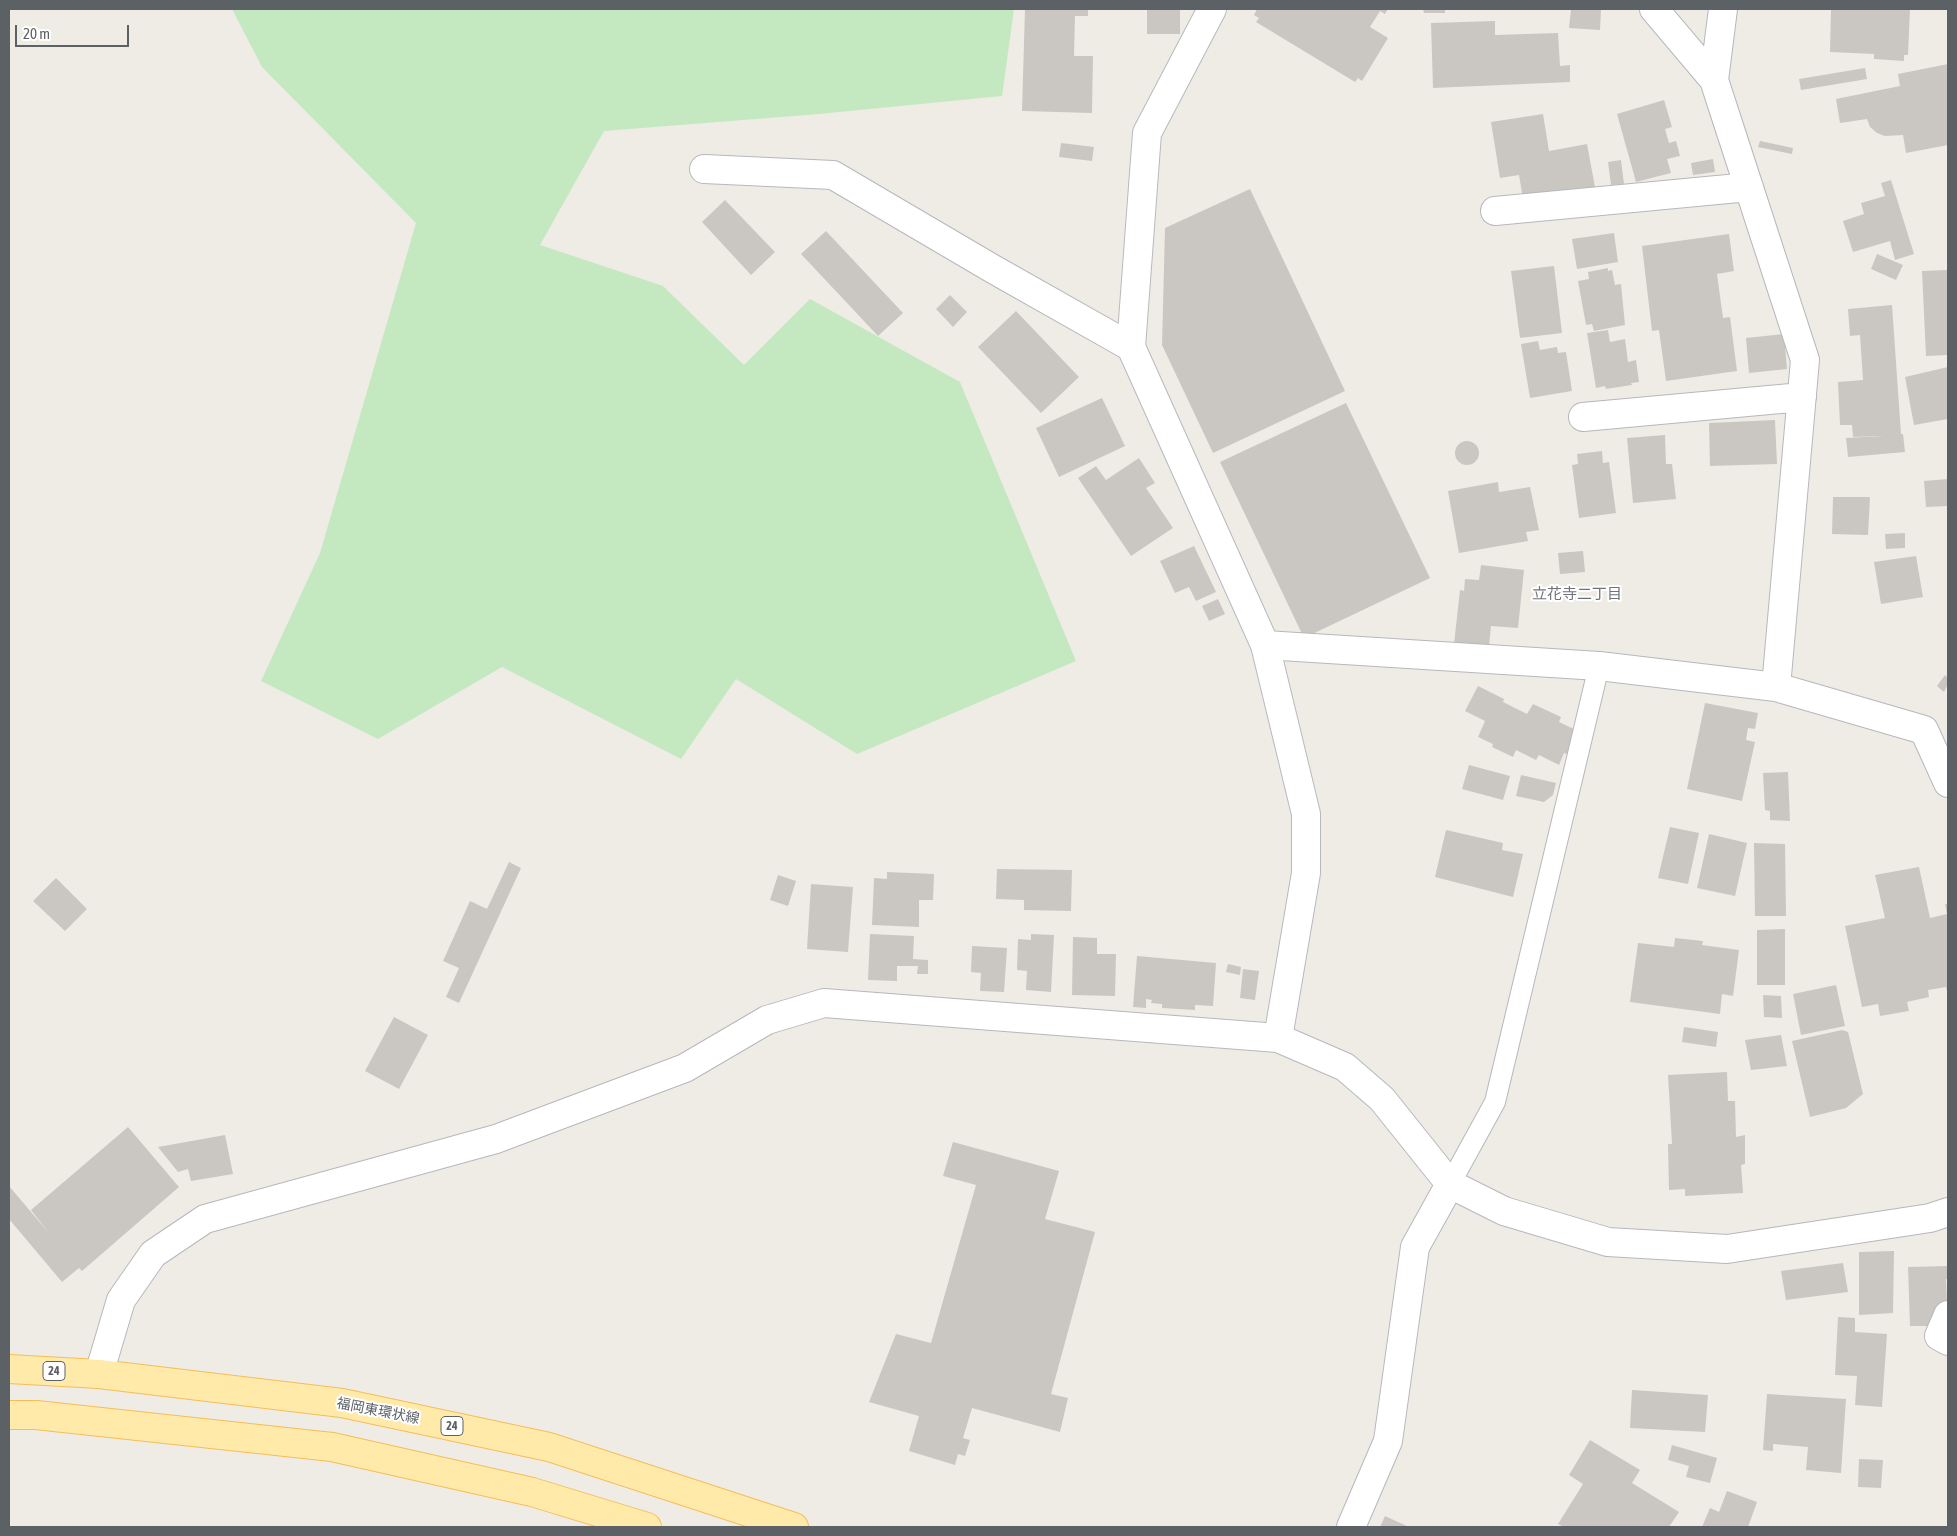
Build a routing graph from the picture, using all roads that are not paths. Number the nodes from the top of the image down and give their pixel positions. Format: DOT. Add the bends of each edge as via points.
graph roads {
  1 [pos="1212,9"];
  2 [pos="1654,9"];
  3 [pos="1723,9"];
  4 [pos="1714,80"];
  5 [pos="704,169"];
  6 [pos="1749,187"];
  7 [pos="1495,211"];
  8 [pos="1131,347"];
  9 [pos="1802,397"];
  10 [pos="1583,416"];
  11 [pos="1265,645"];
  12 [pos="1599,666"];
  13 [pos="1776,687"];
  14 [pos="1948,783"];
  15 [pos="1278,1038"];
  16 [pos="1450,1184"];
  17 [pos="1948,1212"];
  18 [pos="1948,1315"];
  19 [pos="1948,1341"];
  20 [pos="9,1369"];
  21 [pos="98,1374"];
  22 [pos="9,1415"];
  23 [pos="647,1527"];
  24 [pos="794,1527"];
  25 [pos="1351,1527"];
  1 -- 8 [label="street" via="1147,133"];
  2 -- 4 [label="street"];
  3 -- 4 [label="street"];
  4 -- 6 [label="street"];
  5 -- 8 [label="street" via="833,175"];
  6 -- 7 [label="street"];
  6 -- 9 [label="street" via="1805,360"];
  8 -- 11 [label="street"];
  9 -- 10 [label="street"];
  9 -- 13 [label="street"];
  11 -- 12 [label="street"];
  11 -- 15 [label="street" via="1306,814 1306,873"];
  12 -- 13 [label="street"];
  12 -- 16 [label="lane" via="1495,1102"];
  13 -- 14 [label="street" via="1924,730"];
  15 -- 16 [label="street" via="1345,1067 1382,1099"];
  15 -- 21 [label="street" via="824,1003 767,1020 685,1068 496,1139 205,1219 153,1254 121,1300"];
  16 -- 17 [label="street" via="1504,1211 1608,1242 1727,1249 1930,1218"];
  16 -- 25 [label="street" via="1414,1247 1388,1441"];
  18 -- 19 [label="street" via="1939,1336"];
  20 -- 21 [label="main road, 福岡東環状線 / 24"];
  21 -- 24 [label="main road, 福岡東環状線 / 24" via="342,1403 549,1447"];
  22 -- 23 [label="main road" via="36,1415 332,1447 532,1492"];
}
